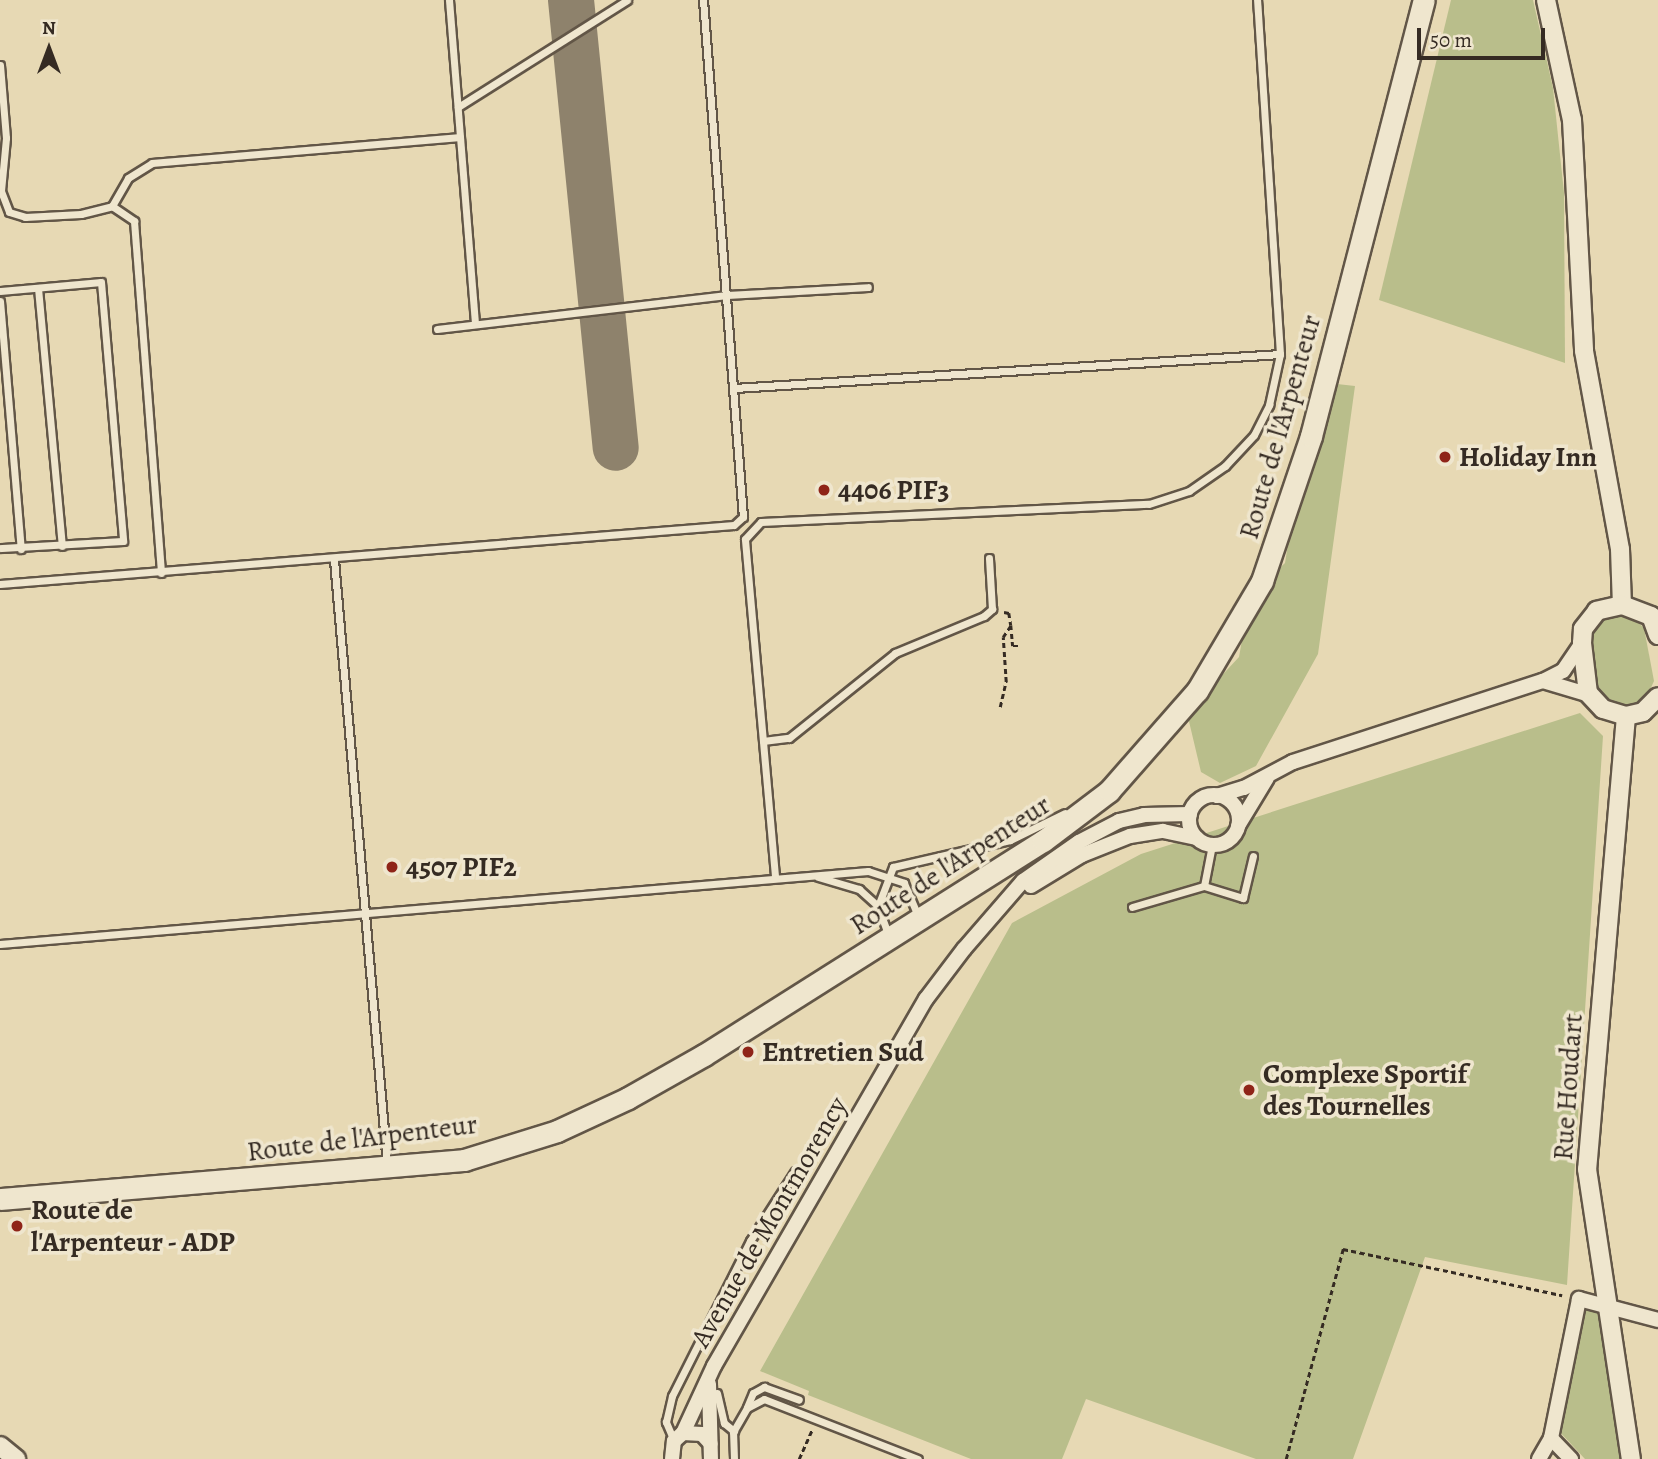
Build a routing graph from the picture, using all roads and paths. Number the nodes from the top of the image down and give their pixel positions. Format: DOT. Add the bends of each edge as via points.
graph roads {
  1 [pos="449,0"];
  2 [pos="627,0"];
  3 [pos="703,0"];
  4 [pos="1257,0"];
  5 [pos="1424,0"];
  6 [pos="1545,0"];
  7 [pos="0,65"];
  8 [pos="458,107"];
  9 [pos="460,137"];
  10 [pos="112,206"];
  11 [pos="867,287"];
  12 [pos="38,288"];
  13 [pos="0,291"];
  14 [pos="727,295"];
  15 [pos="0,301"];
  16 [pos="474,324"];
  17 [pos="438,328"];
  18 [pos="1280,354"];
  19 [pos="734,388"];
  20 [pos="62,546"];
  21 [pos="0,548"];
  22 [pos="21,549"];
  23 [pos="989,558"];
  24 [pos="334,560"];
  25 [pos="161,573"];
  26 [pos="0,584"];
  27 [pos="1622,605"];
  28 [pos="1658,635"];
  29 [pos="1582,643"];
  30 [pos="1018,646"];
  31 [pos="1543,681"];
  32 [pos="1590,695"];
  33 [pos="1658,697"];
  34 [pos="1000,707"];
  35 [pos="1626,716"];
  36 [pos="763,741"];
  37 [pos="1270,774"];
  38 [pos="1109,791"];
  39 [pos="1217,796"];
  40 [pos="1189,814"];
  41 [pos="1237,827"];
  42 [pos="1197,838"];
  43 [pos="1212,845"];
  44 [pos="1253,856"];
  45 [pos="810,875"];
  46 [pos="775,876"];
  47 [pos="886,877"];
  48 [pos="1205,886"];
  49 [pos="878,906"];
  50 [pos="1132,907"];
  51 [pos="366,913"];
  52 [pos="920,920"];
  53 [pos="891,938"];
  54 [pos="0,944"];
  55 [pos="964,949"];
  56 [pos="1555,1046"];
  57 [pos="1576,1048"];
  58 [pos="387,1169"];
  59 [pos="795,1171"];
  60 [pos="0,1199"];
  61 [pos="1579,1299"];
  62 [pos="1609,1307"];
  63 [pos="1658,1320"];
  64 [pos="709,1380"];
  65 [pos="717,1393"];
  66 [pos="799,1400"];
  67 [pos="747,1408"];
  68 [pos="816,1419"];
  69 [pos="734,1431"];
  70 [pos="1551,1438"];
  71 [pos="0,1446"];
  72 [pos="674,1449"];
  73 [pos="711,1452"];
  74 [pos="16,1459"];
  75 [pos="734,1459"];
  76 [pos="799,1459"];
  77 [pos="918,1459"];
  78 [pos="1286,1459"];
  79 [pos="1539,1459"];
  80 [pos="1571,1459"];
  81 [pos="1631,1459"];
  1 -- 8 [label="lane"];
  2 -- 8 [label="lane"];
  3 -- 14 [label="lane"];
  4 -- 18 [label="lane"];
  5 -- 38 [label="main road, Route de l'Arpenteur" via="1311,436 1262,581 1197,691"];
  6 -- 27 [label="street" via="1572,120 1584,351 1620,548"];
  7 -- 10 [label="lane" via="6,138 1,191 9,212 25,217 81,214"];
  8 -- 9 [label="lane"];
  9 -- 10 [label="lane" via="152,163 128,178"];
  9 -- 16 [label="lane"];
  10 -- 25 [label="lane" via="134,221"];
  11 -- 14 [label="lane"];
  12 -- 13 [label="lane"];
  12 -- 20 [label="lane"];
  12 -- 20 [label="lane" via="101,282 123,541"];
  14 -- 16 [label="lane"];
  14 -- 19 [label="lane"];
  15 -- 22 [label="lane"];
  16 -- 17 [label="lane"];
  18 -- 19 [label="lane"];
  18 -- 36 [label="lane" via="1269,405 1254,435 1226,466 1189,491 1149,504 761,522 745,539"];
  19 -- 24 [label="lane" via="743,517 734,525"];
  20 -- 22 [label="lane"];
  21 -- 22 [label="lane"];
  23 -- 36 [label="lane" via="992,609 984,616 895,653 789,738"];
  24 -- 25 [label="lane"];
  24 -- 51 [label="lane"];
  25 -- 26 [label="lane"];
  27 -- 28 [label="street" via="1651,616"];
  27 -- 29 [label="street" via="1597,611 1583,629"];
  29 -- 31 [label="street" via="1563,671"];
  29 -- 32 [label="street"];
  30 -- 34 [label="path" via="1013,646 1011,625 1003,637 1006,682"];
  31 -- 32 [label="street"];
  31 -- 37 [label="street" via="1293,762"];
  32 -- 35 [label="street" via="1603,709"];
  33 -- 35 [label="street" via="1643,712"];
  35 -- 62 [label="street, Rue Houdart" via="1588,1146 1591,1211"];
  36 -- 46 [label="lane"];
  37 -- 39 [label="street"];
  37 -- 41 [label="street"];
  38 -- 47 [label="lane" via="1010,840 893,867"];
  38 -- 52 [label="main road, Route de l'Arpenteur" via="1043,841"];
  39 -- 40 [label="street" via="1199,800"];
  39 -- 41 [label="street" via="1233,805"];
  40 -- 42 [label="street"];
  40 -- 55 [label="street, Avenue de Montmorency" via="1119,821 1079,842 1023,881"];
  41 -- 43 [label="street" via="1227,841"];
  42 -- 43 [label="street"];
  42 -- 55 [label="street, Avenue de Montmorency" via="1163,831 1130,836 1082,855 1032,886"];
  43 -- 48 [label="lane"];
  44 -- 48 [label="lane" via="1243,898"];
  45 -- 46 [label="lane"];
  45 -- 47 [label="lane" via="867,871"];
  45 -- 49 [label="lane" via="859,888"];
  46 -- 51 [label="lane"];
  47 -- 49 [label="lane"];
  47 -- 52 [label="lane" via="904,883"];
  48 -- 50 [label="lane"];
  49 -- 53 [label="lane"];
  51 -- 54 [label="lane"];
  51 -- 58 [label="lane"];
  52 -- 53 [label="main road, Route de l'Arpenteur"];
  53 -- 58 [label="main road, Route de l'Arpenteur" via="704,1055 569,1126 464,1160"];
  55 -- 64 [label="street, Avenue de Montmorency" via="926,999"];
  56 -- 57 [label="path"];
  58 -- 60 [label="main road, Route de l'Arpenteur"];
  59 -- 72 [label="lane" via="750,1241 672,1396 666,1422"];
  61 -- 62 [label="street"];
  61 -- 70 [label="street"];
  61 -- 78 [label="path" via="1343,1249"];
  62 -- 63 [label="street"];
  62 -- 81 [label="street, Rue Houdart"];
  64 -- 72 [label="street, Avenue de Montmorency"];
  64 -- 73 [label="street, Avenue de Montmorency"];
  65 -- 69 [label="lane" via="724,1423"];
  66 -- 67 [label="lane" via="764,1387 753,1392"];
  67 -- 68 [label="lane" via="764,1399"];
  67 -- 69 [label="lane"];
  68 -- 76 [label="path"];
  68 -- 77 [label="lane"];
  69 -- 75 [label="lane"];
  70 -- 79 [label="street"];
  70 -- 80 [label="street"];
  71 -- 74 [label="street"];
  72 -- 73 [label="street" via="702,1434"];
}
